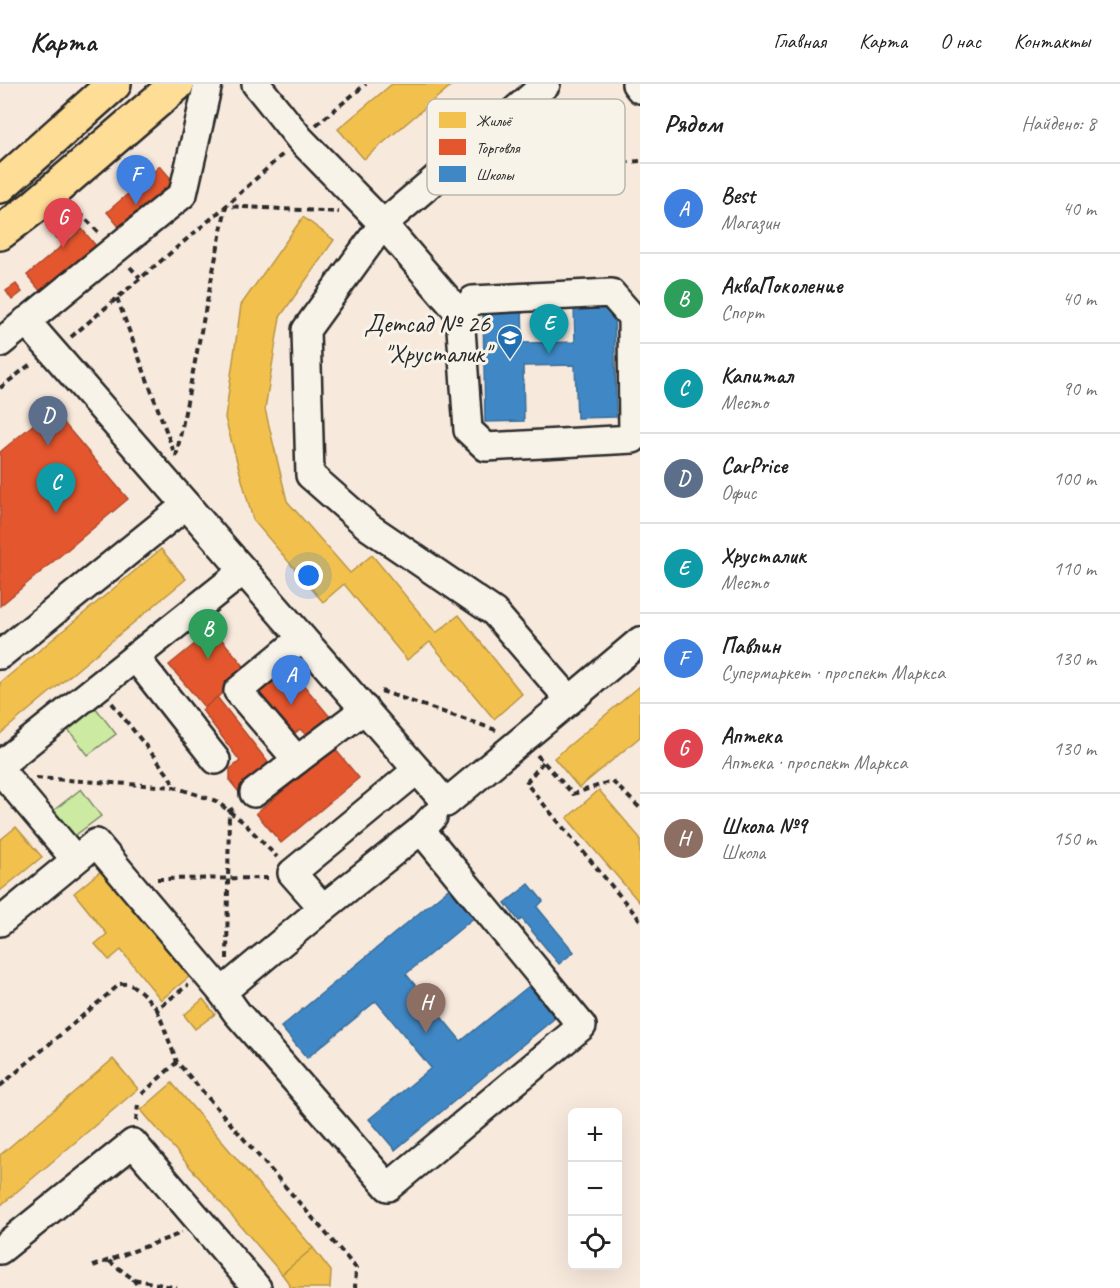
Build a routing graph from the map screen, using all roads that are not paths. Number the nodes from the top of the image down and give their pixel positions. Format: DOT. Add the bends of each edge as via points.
graph roads {
  1 [pos="114,84"];
  2 [pos="177,84"];
  3 [pos="208,84"];
  4 [pos="256,84"];
  5 [pos="546,84"];
  6 [pos="636,84"];
  7 [pos="640,89"];
  8 [pos="528,99"];
  9 [pos="427,183"];
  10 [pos="0,186"];
  11 [pos="378,219"];
  12 [pos="0,233"];
  13 [pos="460,314"];
  14 [pos="26,321"];
  15 [pos="0,343"];
  16 [pos="177,495"];
  17 [pos="243,571"];
  18 [pos="302,638"];
  19 [pos="640,641"];
  20 [pos="0,654"];
  21 [pos="135,657"];
  22 [pos="372,700"];
  23 [pos="570,700"];
  24 [pos="216,760"];
  25 [pos="297,760"];
  26 [pos="0,765"];
  27 [pos="0,770"];
  28 [pos="417,770"];
  29 [pos="254,793"];
  30 [pos="446,803"];
  31 [pos="421,830"];
  32 [pos="75,858"];
  33 [pos="323,908"];
  34 [pos="0,922"];
  35 [pos="218,984"];
  36 [pos="0,1250"];
  37 [pos="257,1288"];
  1 -- 10 [label="main road"];
  2 -- 12 [label="main road"];
  3 -- 14 [label="lane" via="183,194"];
  4 -- 11 [label="lane" via="300,139"];
  5 -- 8 [label="lane"];
  6 -- 7 [label="lane"];
  9 -- 11 [label="lane"];
  11 -- 13 [label="lane"];
  11 -- 23 [label="lane" via="306,330 310,475 369,527 494,612"];
  13 -- 13 [label="lane" via="468,430 486,447 633,439 632,317 610,293 473,300"];
  14 -- 15 [label="lane"];
  14 -- 16 [label="lane"];
  16 -- 17 [label="lane"];
  16 -- 20 [label="lane"];
  17 -- 18 [label="lane"];
  17 -- 21 [label="lane"];
  18 -- 22 [label="lane"];
  18 -- 25 [label="lane" via="238,691"];
  19 -- 23 [label="lane"];
  21 -- 24 [label="lane"];
  21 -- 26 [label="lane"];
  22 -- 25 [label="lane"];
  22 -- 28 [label="lane"];
  23 -- 30 [label="lane"];
  25 -- 29 [label="lane"];
  27 -- 32 [label="lane"];
  28 -- 30 [label="lane"];
  28 -- 33 [label="lane" via="294,875"];
  30 -- 31 [label="lane"];
  31 -- 33 [label="lane"];
  31 -- 35 [label="lane" via="582,1026 388,1187 237,1013"];
  32 -- 34 [label="lane"];
  32 -- 35 [label="lane" via="96,843"];
  33 -- 35 [label="lane"];
  36 -- 37 [label="lane" via="133,1143"];
}
